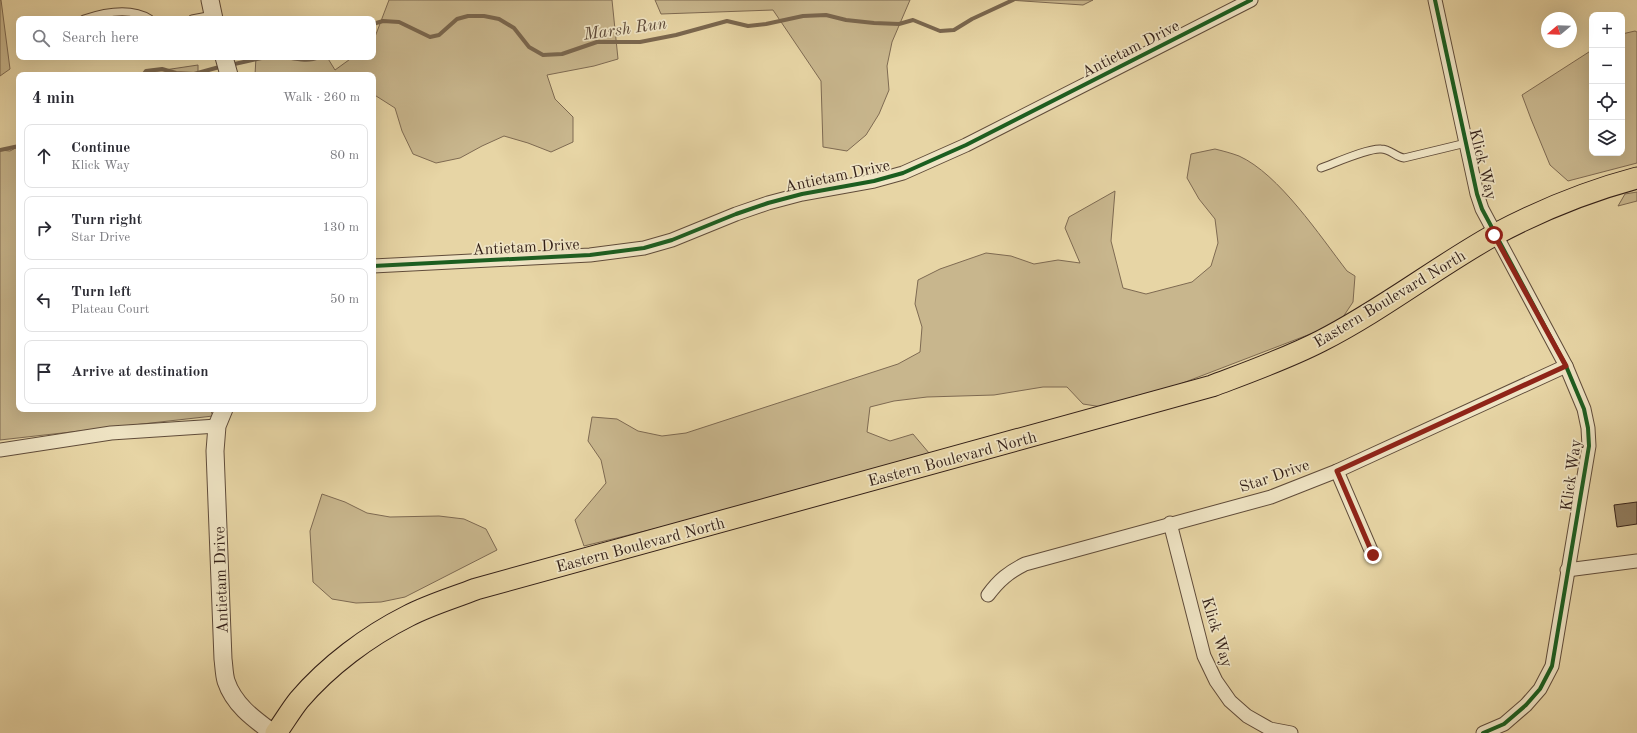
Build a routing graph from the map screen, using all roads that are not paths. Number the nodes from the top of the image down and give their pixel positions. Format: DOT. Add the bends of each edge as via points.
graph roads {
  1 [pos="1251,0"];
  2 [pos="1435,0"];
  3 [pos="213,11"];
  4 [pos="92,16"];
  5 [pos="142,16"];
  6 [pos="200,16"];
  7 [pos="225,60"];
  8 [pos="228,72"];
  9 [pos="1466,143"];
  10 [pos="1321,168"];
  11 [pos="1637,178"];
  12 [pos="1494,235"];
  13 [pos="376,266"];
  14 [pos="1566,366"];
  15 [pos="223,412"];
  16 [pos="217,426"];
  17 [pos="0,450"];
  18 [pos="1337,471"];
  19 [pos="1170,523"];
  20 [pos="1373,555"];
  21 [pos="1637,561"];
  22 [pos="1567,570"];
  23 [pos="988,595"];
  24 [pos="273,733"];
  25 [pos="276,733"];
  26 [pos="1291,733"];
  27 [pos="1483,733"];
  1 -- 13 [label="street, Antietam Drive" via="966,145 903,173 768,202 672,240 644,248 590,255"];
  2 -- 9 [label="street, Klick Way"];
  3 -- 6 [label="lane"];
  4 -- 5 [label="lane" via="130,11"];
  7 -- 8 [label="street"];
  9 -- 10 [label="lane" via="1404,158 1388,150 1371,150"];
  9 -- 12 [label="street, Klick Way" via="1477,194"];
  11 -- 12 [label="main road, Eastern Boulevard North" via="1554,207"];
  12 -- 14 [label="street, Klick Way"];
  12 -- 25 [label="main road, Eastern Boulevard North" via="1434,271 1377,310 1321,341 1212,386 476,589 407,616 333,666 299,700"];
  14 -- 18 [label="street, Star Drive"];
  14 -- 22 [label="street, Klick Way" via="1584,409 1589,446"];
  15 -- 16 [label="street, Antietam Drive"];
  16 -- 17 [label="street" via="111,433"];
  16 -- 24 [label="street, Antietam Drive" via="215,451 226,681 235,700 247,714"];
  18 -- 19 [label="street, Star Drive" via="1271,497"];
  18 -- 20 [label="street"];
  19 -- 23 [label="street, Star Drive" via="1025,564 1012,570"];
  19 -- 26 [label="street, Klick Way" via="1204,656 1216,680 1230,701 1247,716 1270,728"];
  21 -- 22 [label="street"];
  22 -- 27 [label="street, Klick Way" via="1552,666 1540,688 1526,705 1504,724"];
}
